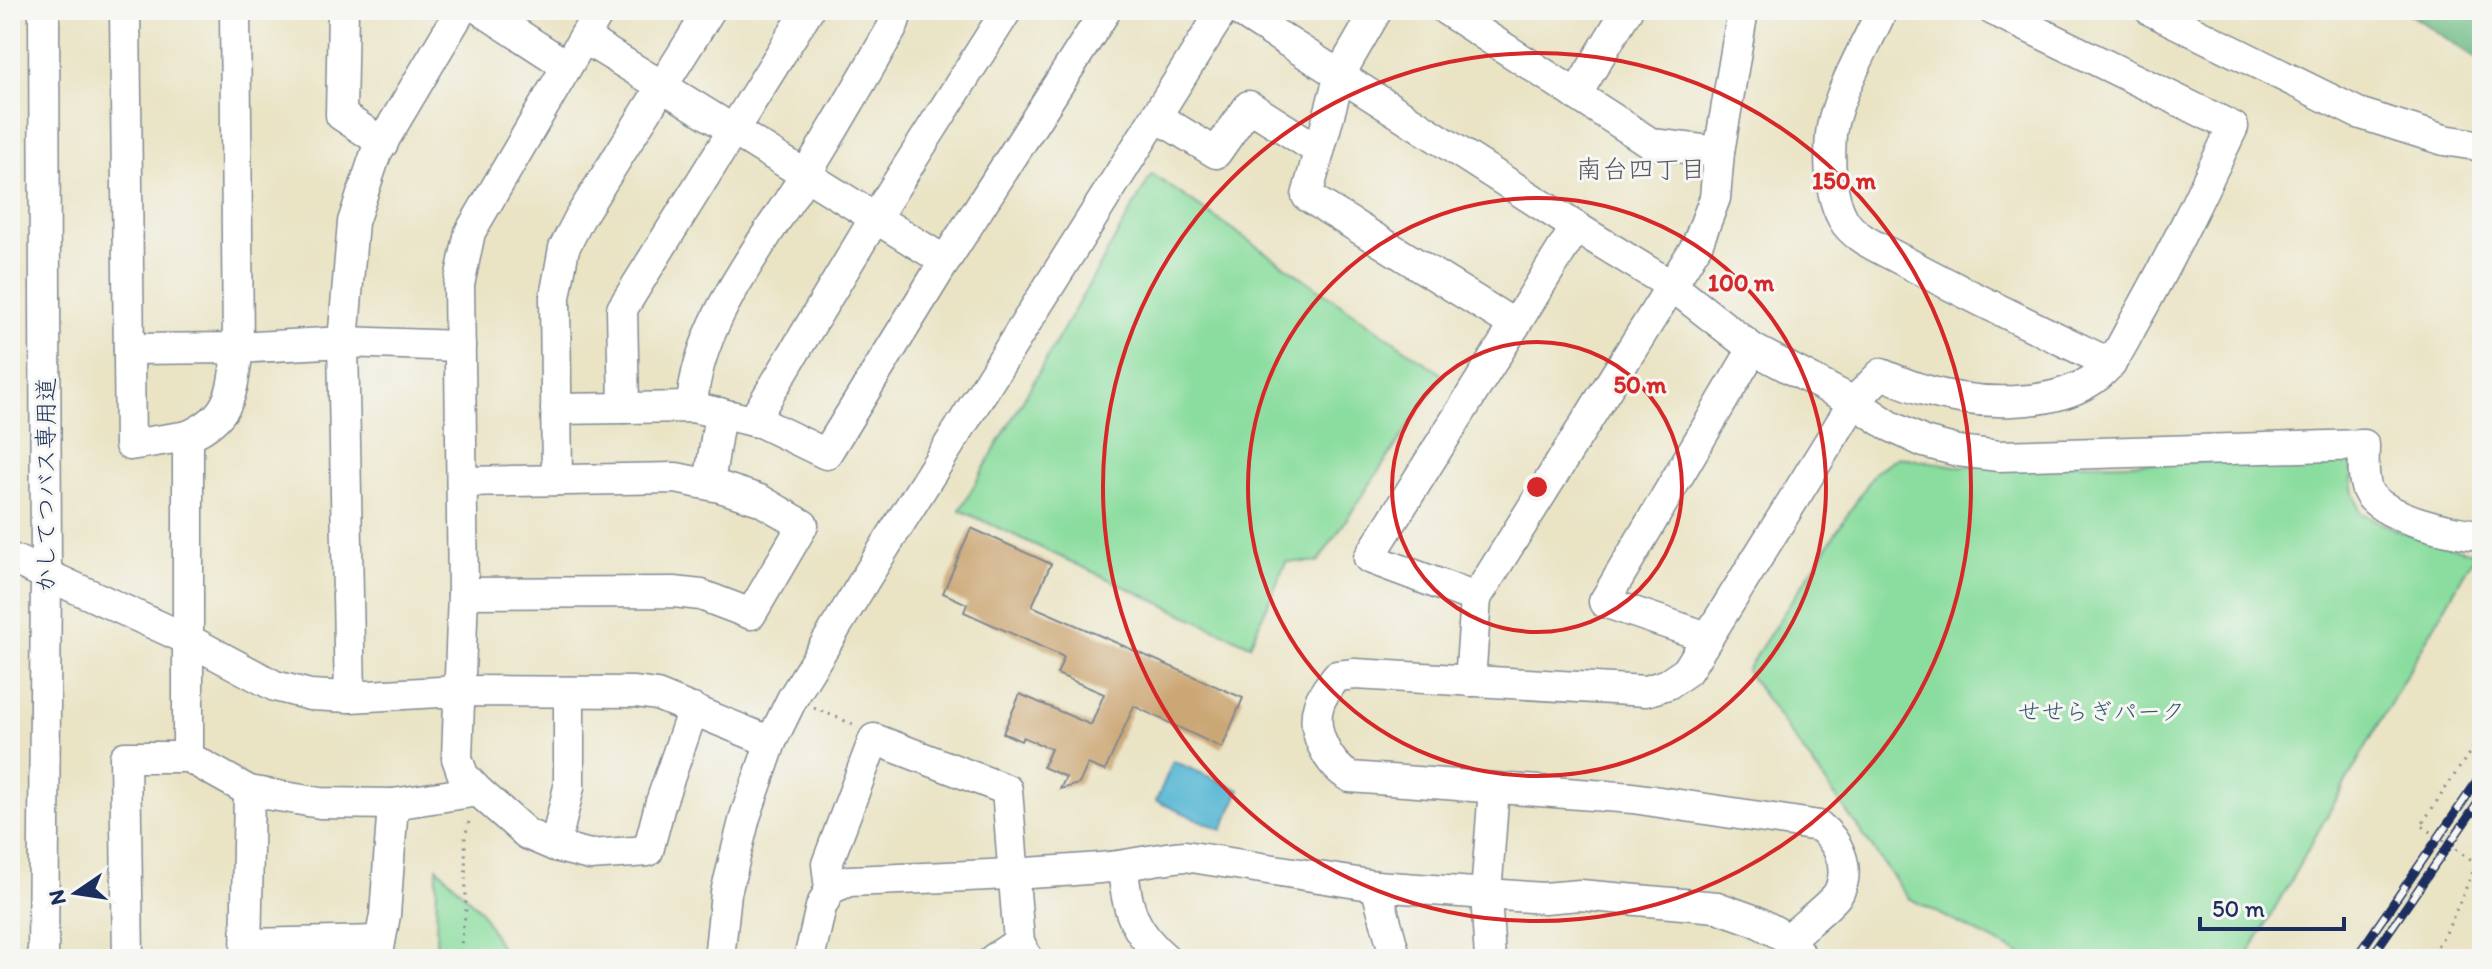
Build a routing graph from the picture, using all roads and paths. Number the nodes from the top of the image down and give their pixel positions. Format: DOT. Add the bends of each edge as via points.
graph roads {
  1 [pos="44,10"];
  2 [pos="125,10"];
  3 [pos="235,10"];
  4 [pos="343,10"];
  5 [pos="461,10"];
  6 [pos="481,10"];
  7 [pos="600,10"];
  8 [pos="710,10"];
  9 [pos="808,10"];
  10 [pos="898,10"];
  11 [pos="1007,10"];
  12 [pos="1223,10"];
  13 [pos="1238,10"];
  14 [pos="1377,10"];
  15 [pos="1446,10"];
  16 [pos="1627,10"];
  17 [pos="1743,10"];
  18 [pos="1882,10"];
  19 [pos="1993,10"];
  20 [pos="2150,10"];
  21 [pos="1093,14"];
  22 [pos="584,38"];
  23 [pos="567,66"];
  24 [pos="1340,74"];
  25 [pos="662,88"];
  26 [pos="1576,95"];
  27 [pos="1157,117"];
  28 [pos="733,131"];
  29 [pos="383,143"];
  30 [pos="2482,146"];
  31 [pos="1318,150"];
  32 [pos="1719,152"];
  33 [pos="806,175"];
  34 [pos="875,218"];
  35 [pos="1576,227"];
  36 [pos="945,261"];
  37 [pos="1672,286"];
  38 [pos="1515,325"];
  39 [pos="343,342"];
  40 [pos="460,346"];
  41 [pos="238,348"];
  42 [pos="129,349"];
  43 [pos="1753,349"];
  44 [pos="2111,364"];
  45 [pos="1854,402"];
  46 [pos="624,408"];
  47 [pos="556,409"];
  48 [pos="706,410"];
  49 [pos="753,421"];
  50 [pos="188,436"];
  51 [pos="557,480"];
  52 [pos="462,482"];
  53 [pos="709,484"];
  54 [pos="2482,535"];
  55 [pos="10,558"];
  56 [pos="46,575"];
  57 [pos="463,593"];
  58 [pos="1476,598"];
  59 [pos="1707,637"];
  60 [pos="189,640"];
  61 [pos="1470,681"];
  62 [pos="458,691"];
  63 [pos="569,692"];
  64 [pos="350,697"];
  65 [pos="792,699"];
  66 [pos="693,709"];
  67 [pos="2482,734"];
  68 [pos="874,739"];
  69 [pos="771,742"];
  70 [pos="188,757"];
  71 [pos="1494,788"];
  72 [pos="249,791"];
  73 [pos="478,791"];
  74 [pos="393,804"];
  75 [pos="555,846"];
  76 [pos="2477,863"];
  77 [pos="1123,866"];
  78 [pos="2482,867"];
  79 [pos="1016,875"];
  80 [pos="1376,886"];
  81 [pos="830,889"];
  82 [pos="1486,894"];
  83 [pos="1796,949"];
  84 [pos="379,950"];
  85 [pos="246,951"];
  86 [pos="1024,951"];
  87 [pos="43,959"];
  88 [pos="128,959"];
  89 [pos="459,959"];
  90 [pos="719,959"];
  91 [pos="809,959"];
  92 [pos="994,959"];
  93 [pos="1166,959"];
  94 [pos="1396,959"];
  95 [pos="1490,959"];
  96 [pos="2428,959"];
  1 -- 56 [label="street, かしてつバス専用道"];
  2 -- 42 [label="street"];
  3 -- 41 [label="street"];
  4 -- 29 [label="street" via="341,115"];
  5 -- 29 [label="street"];
  6 -- 23 [label="street"];
  7 -- 22 [label="street"];
  8 -- 25 [label="street"];
  9 -- 28 [label="street"];
  10 -- 33 [label="street"];
  11 -- 34 [label="street"];
  12 -- 27 [label="street"];
  13 -- 24 [label="street"];
  14 -- 24 [label="street"];
  15 -- 26 [label="street"];
  16 -- 26 [label="street"];
  17 -- 32 [label="street"];
  18 -- 44 [label="street" via="1832,132 1835,199 1843,220 1858,236 1938,280"];
  19 -- 44 [label="street" via="2233,127"];
  20 -- 30 [label="street" via="2358,113"];
  21 -- 36 [label="street"];
  22 -- 23 [label="street"];
  22 -- 25 [label="street"];
  23 -- 40 [label="street" via="470,232 459,285"];
  24 -- 31 [label="street"];
  24 -- 35 [label="street"];
  25 -- 28 [label="street"];
  25 -- 47 [label="street" via="564,248 555,297"];
  26 -- 32 [label="street" via="1652,144"];
  27 -- 31 [label="street" via="1216,153 1249,106"];
  27 -- 65 [label="street"];
  28 -- 33 [label="street"];
  28 -- 46 [label="street" via="622,309"];
  29 -- 39 [label="street" via="353,222"];
  31 -- 38 [label="street" via="1307,196"];
  32 -- 37 [label="street" via="1715,198 1697,245"];
  33 -- 34 [label="street"];
  33 -- 48 [label="street" via="718,314 693,387"];
  34 -- 36 [label="street"];
  34 -- 49 [label="street"];
  35 -- 37 [label="street"];
  35 -- 38 [label="street"];
  36 -- 49 [label="street" via="826,454"];
  37 -- 43 [label="street"];
  37 -- 58 [label="street"];
  38 -- 58 [label="street" via="1369,558"];
  39 -- 40 [label="street"];
  39 -- 41 [label="street"];
  39 -- 64 [label="street"];
  40 -- 52 [label="street"];
  41 -- 42 [label="street"];
  41 -- 50 [label="street" via="231,399 207,428"];
  42 -- 50 [label="street" via="130,445"];
  43 -- 45 [label="street"];
  43 -- 59 [label="street" via="1604,602"];
  44 -- 45 [label="street" via="2073,389 2013,401 1964,399 1881,374"];
  45 -- 54 [label="street" via="1924,442 1999,456 2364,445 2368,492 2377,502 2399,515"];
  45 -- 59 [label="street"];
  46 -- 47 [label="street"];
  46 -- 48 [label="street"];
  47 -- 51 [label="street"];
  48 -- 49 [label="street"];
  48 -- 53 [label="street"];
  50 -- 60 [label="street"];
  51 -- 52 [label="street"];
  51 -- 53 [label="street" via="676,478"];
  52 -- 57 [label="street"];
  53 -- 57 [label="street" via="760,500 803,525 751,614 701,595 674,592"];
  55 -- 56 [label="street"];
  56 -- 60 [label="street"];
  56 -- 87 [label="street, かしてつバス専用道"];
  57 -- 62 [label="street"];
  58 -- 61 [label="street"];
  59 -- 61 [label="street" via="1687,671 1646,691"];
  60 -- 64 [label="street" via="275,686"];
  60 -- 70 [label="street"];
  61 -- 71 [label="street" via="1337,676 1318,705 1318,730 1337,770 1350,777"];
  62 -- 63 [label="street"];
  62 -- 64 [label="street"];
  62 -- 73 [label="street" via="457,758 463,775"];
  63 -- 66 [label="street" via="657,695"];
  63 -- 75 [label="street" via="569,787"];
  65 -- 68 [label="path" via="866,729"];
  65 -- 69 [label="street"];
  66 -- 69 [label="street"];
  66 -- 75 [label="street" via="648,851 590,855"];
  67 -- 76 [label="path" via="2421,825"];
  68 -- 79 [label="street" via="1007,790"];
  68 -- 81 [label="street" via="827,864"];
  69 -- 90 [label="street" via="726,893"];
  70 -- 72 [label="street"];
  70 -- 88 [label="street" via="125,757"];
  71 -- 82 [label="street"];
  71 -- 83 [label="street" via="1633,798 1819,826 1840,852 1844,866 1839,893"];
  72 -- 74 [label="street" via="320,803"];
  72 -- 85 [label="street"];
  73 -- 74 [label="street"];
  73 -- 75 [label="street" via="527,834"];
  73 -- 89 [label="path" via="465,837 466,909"];
  74 -- 84 [label="street"];
  76 -- 78 [label="path"];
  76 -- 96 [label="path" via="2446,933"];
  77 -- 79 [label="street"];
  77 -- 80 [label="street" via="1185,856"];
  77 -- 93 [label="street" via="1136,927"];
  79 -- 81 [label="street" via="849,881"];
  79 -- 86 [label="street"];
  80 -- 82 [label="street"];
  80 -- 94 [label="street"];
  81 -- 91 [label="street"];
  82 -- 83 [label="street" via="1580,895 1717,907 1756,921"];
  82 -- 95 [label="street"];
  84 -- 85 [label="street"];
  86 -- 92 [label="street"];
}
